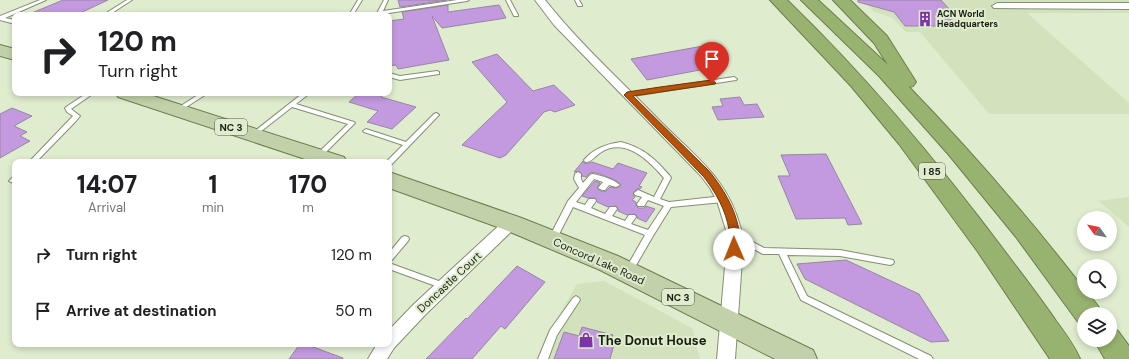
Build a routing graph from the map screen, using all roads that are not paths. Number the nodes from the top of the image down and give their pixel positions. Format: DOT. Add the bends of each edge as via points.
graph roads {
  1 [pos="44,0"];
  2 [pos="130,0"];
  3 [pos="360,0"];
  4 [pos="386,0"];
  5 [pos="467,0"];
  6 [pos="508,0"];
  7 [pos="540,0"];
  8 [pos="577,0"];
  9 [pos="778,0"];
  10 [pos="809,0"];
  11 [pos="841,0"];
  12 [pos="580,5"];
  13 [pos="997,6"];
  14 [pos="1129,6"];
  15 [pos="15,12"];
  16 [pos="110,12"];
  17 [pos="353,12"];
  18 [pos="379,12"];
  19 [pos="391,12"];
  20 [pos="12,13"];
  21 [pos="516,15"];
  22 [pos="1,18"];
  23 [pos="12,21"];
  24 [pos="438,73"];
  25 [pos="392,76"];
  26 [pos="734,79"];
  27 [pos="627,95"];
  28 [pos="86,96"];
  29 [pos="134,96"];
  30 [pos="200,96"];
  31 [pos="297,96"];
  32 [pos="302,96"];
  33 [pos="291,105"];
  34 [pos="178,110"];
  35 [pos="436,115"];
  36 [pos="929,119"];
  37 [pos="366,131"];
  38 [pos="253,135"];
  39 [pos="407,144"];
  40 [pos="318,156"];
  41 [pos="35,159"];
  42 [pos="327,159"];
  43 [pos="392,160"];
  44 [pos="587,160"];
  45 [pos="578,174"];
  46 [pos="392,181"];
  47 [pos="608,181"];
  48 [pos="616,185"];
  49 [pos="583,188"];
  50 [pos="602,188"];
  51 [pos="638,193"];
  52 [pos="647,196"];
  53 [pos="723,199"];
  54 [pos="592,200"];
  55 [pos="656,200"];
  56 [pos="571,203"];
  57 [pos="641,204"];
  58 [pos="669,205"];
  59 [pos="586,209"];
  60 [pos="613,209"];
  61 [pos="632,216"];
  62 [pos="607,217"];
  63 [pos="511,224"];
  64 [pos="626,225"];
  65 [pos="650,234"];
  66 [pos="405,239"];
  67 [pos="552,240"];
  68 [pos="749,243"];
  69 [pos="782,252"];
  70 [pos="392,254"];
  71 [pos="890,262"];
  72 [pos="392,267"];
  73 [pos="628,272"];
  74 [pos="444,286"];
  75 [pos="576,300"];
  76 [pos="1083,307"];
  77 [pos="729,323"];
  78 [pos="392,339"];
  79 [pos="385,347"];
  80 [pos="1113,347"];
  81 [pos="377,359"];
  82 [pos="543,359"];
  83 [pos="726,359"];
  84 [pos="803,359"];
  85 [pos="928,359"];
  86 [pos="1066,359"];
  87 [pos="1122,359"];
  1 -- 15 [label="lane"];
  2 -- 16 [label="lane"];
  3 -- 17 [label="lane"];
  4 -- 18 [label="lane"];
  5 -- 19 [label="lane"];
  6 -- 21 [label="lane"];
  7 -- 27 [label="street" via="558,23"];
  8 -- 12 [label="lane"];
  9 -- 86 [label="highway, I 85" via="834,55 934,174"];
  10 -- 36 [label="highway" via="859,46"];
  11 -- 36 [label="highway" via="881,40"];
  13 -- 14 [label="street"];
  20 -- 22 [label="lane"];
  22 -- 23 [label="lane"];
  24 -- 25 [label="lane" via="400,78"];
  26 -- 27 [label="lane"];
  27 -- 53 [label="street" via="706,173"];
  28 -- 41 [label="lane" via="68,108 77,116"];
  29 -- 34 [label="main road, NC 3"];
  30 -- 34 [label="lane"];
  31 -- 33 [label="lane"];
  32 -- 33 [label="lane"];
  33 -- 38 [label="lane"];
  33 -- 40 [label="lane" via="352,123"];
  34 -- 38 [label="main road, NC 3"];
  35 -- 39 [label="lane"];
  36 -- 76 [label="highway" via="995,196"];
  37 -- 39 [label="lane"];
  38 -- 40 [label="main road, NC 3"];
  39 -- 43 [label="lane"];
  40 -- 42 [label="main road, NC 3"];
  44 -- 55 [label="lane" via="597,150 607,146 626,145 643,153 656,163 668,178"];
  45 -- 49 [label="lane" via="577,179"];
  46 -- 63 [label="main road, Concord Lake Road / NC 3"];
  47 -- 48 [label="lane"];
  47 -- 49 [label="lane" via="593,176"];
  47 -- 50 [label="lane"];
  49 -- 56 [label="lane"];
  51 -- 52 [label="lane"];
  52 -- 55 [label="lane"];
  52 -- 57 [label="lane"];
  53 -- 58 [label="lane"];
  53 -- 77 [label="street" via="734,230"];
  54 -- 59 [label="lane"];
  55 -- 58 [label="lane"];
  56 -- 59 [label="lane"];
  56 -- 67 [label="lane"];
  58 -- 65 [label="lane"];
  59 -- 62 [label="lane"];
  60 -- 62 [label="lane"];
  61 -- 64 [label="lane"];
  62 -- 64 [label="lane"];
  63 -- 67 [label="main road, Concord Lake Road / NC 3"];
  63 -- 74 [label="street, Doncastle Court"];
  64 -- 65 [label="lane"];
  65 -- 73 [label="lane"];
  66 -- 70 [label="lane"];
  67 -- 73 [label="main road, Concord Lake Road / NC 3"];
  68 -- 69 [label="lane" via="763,251"];
  69 -- 71 [label="lane" via="840,253"];
  69 -- 85 [label="lane" via="804,298"];
  72 -- 74 [label="lane"];
  73 -- 77 [label="main road, Concord Lake Road / NC 3"];
  74 -- 78 [label="street, Doncastle Court"];
  75 -- 82 [label="lane" via="553,333"];
  77 -- 83 [label="street"];
  77 -- 84 [label="main road, Concord Lake Road / NC 3"];
  79 -- 81 [label="street, Doncastle Court"];
  80 -- 87 [label="highway"];
}
